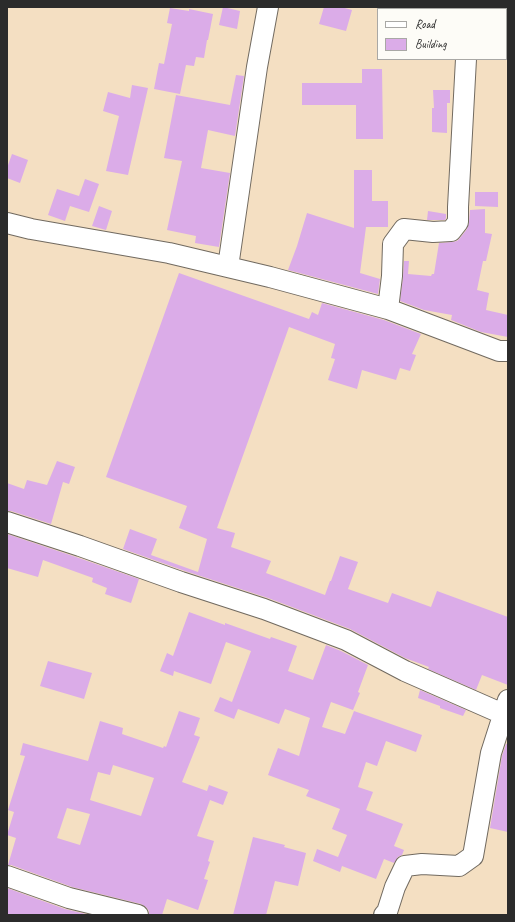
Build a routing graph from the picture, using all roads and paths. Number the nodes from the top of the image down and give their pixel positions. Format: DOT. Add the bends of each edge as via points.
graph roads {
  1 [pos="268,7"];
  2 [pos="466,60"];
  3 [pos="7,223"];
  4 [pos="228,267"];
  5 [pos="388,309"];
  6 [pos="508,351"];
  7 [pos="7,522"];
  8 [pos="506,707"];
  9 [pos="7,876"];
  10 [pos="138,915"];
  11 [pos="384,915"];
  1 -- 4 [label="street"];
  2 -- 5 [label="street" via="458,222 451,230 433,232 404,229 392,244"];
  3 -- 4 [label="street" via="169,252"];
  4 -- 5 [label="street"];
  5 -- 6 [label="street" via="499,351"];
  7 -- 8 [label="street" via="264,609 346,640 405,671"];
  8 -- 11 [label="street" via="491,753 473,856 459,866 405,866"];
  9 -- 10 [label="street" via="68,898"];
}
